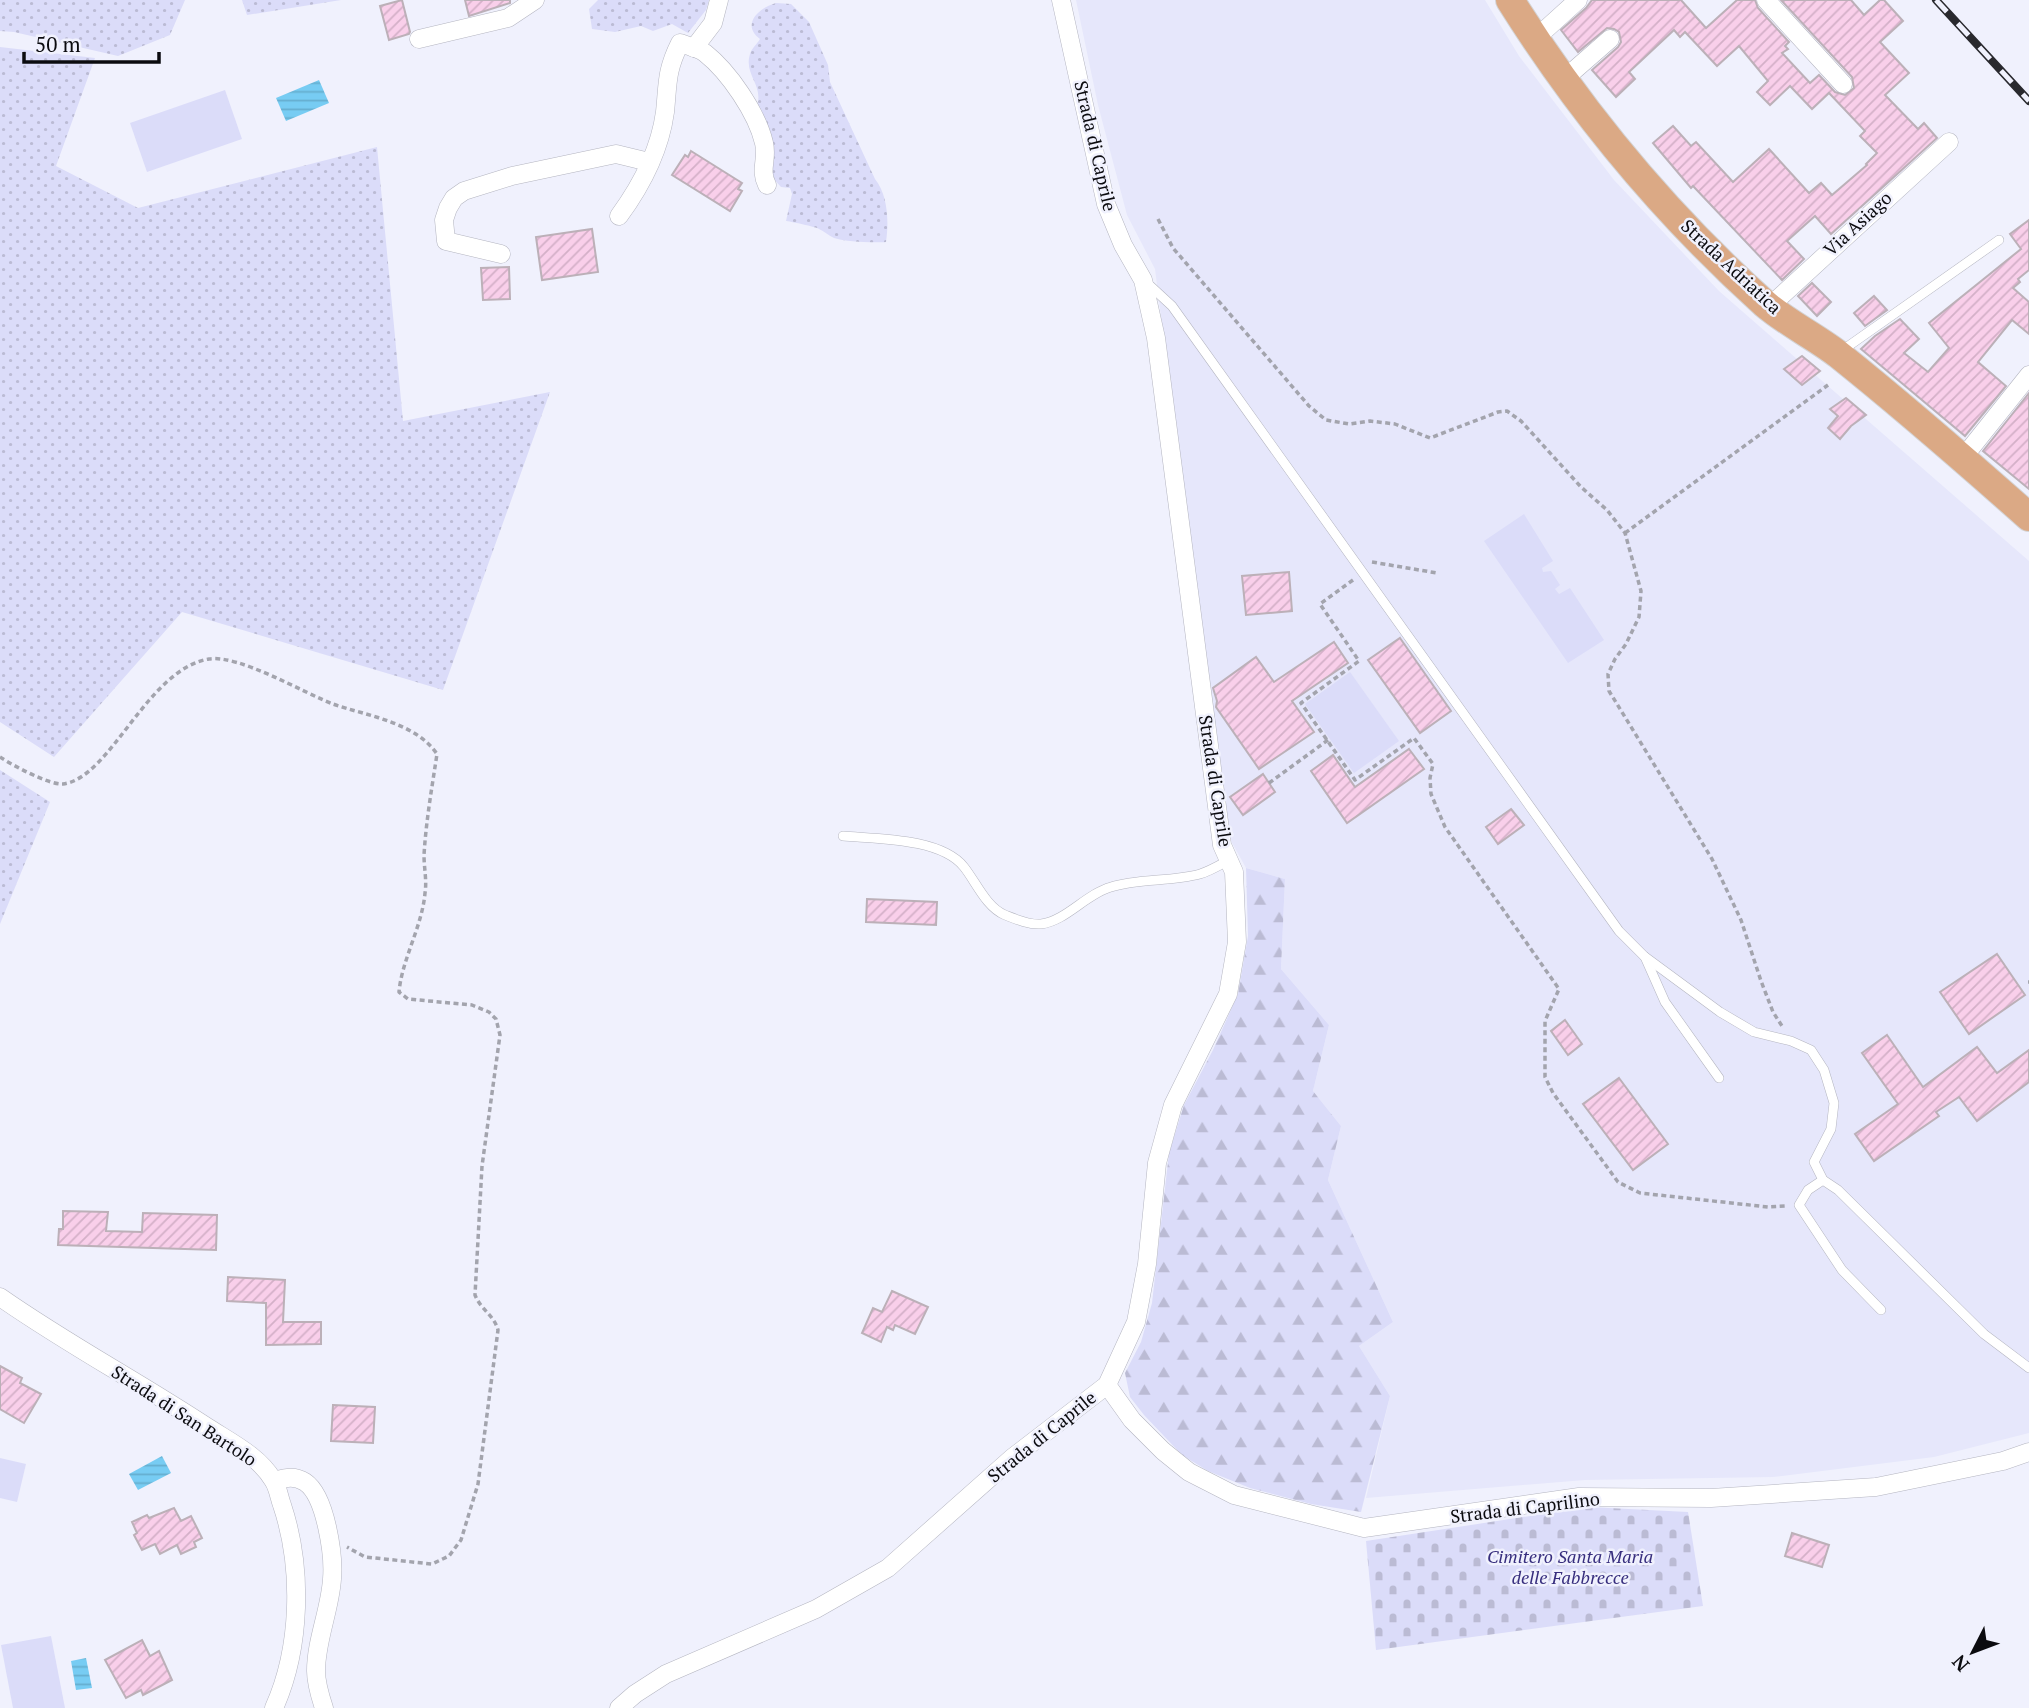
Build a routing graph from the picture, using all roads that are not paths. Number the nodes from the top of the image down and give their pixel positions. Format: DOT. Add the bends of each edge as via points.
graph roads {
  1 [pos="536,0"];
  2 [pos="719,0"];
  3 [pos="1061,0"];
  4 [pos="1510,0"];
  5 [pos="1578,0"];
  6 [pos="1766,0"];
  7 [pos="419,38"];
  8 [pos="1535,39"];
  9 [pos="1610,39"];
  10 [pos="694,48"];
  11 [pos="1563,80"];
  12 [pos="1843,84"];
  13 [pos="1949,142"];
  14 [pos="649,162"];
  15 [pos="767,185"];
  16 [pos="619,216"];
  17 [pos="1999,240"];
  18 [pos="501,254"];
  19 [pos="1143,280"];
  20 [pos="1769,307"];
  21 [pos="1838,354"];
  22 [pos="2029,375"];
  23 [pos="1962,459"];
  24 [pos="2029,517"];
  25 [pos="843,836"];
  26 [pos="1229,860"];
  27 [pos="1644,956"];
  28 [pos="1719,1078"];
  29 [pos="1823,1180"];
  30 [pos="0,1297"];
  31 [pos="1881,1310"];
  32 [pos="2029,1368"];
  33 [pos="1107,1385"];
  34 [pos="2029,1452"];
  35 [pos="274,1481"];
  36 [pos="274,1708"];
  37 [pos="324,1708"];
  38 [pos="619,1708"];
  1 -- 7 [label="street" via="508,18"];
  2 -- 10 [label="street" via="713,23"];
  3 -- 19 [label="street, Strada di Caprile" via="1106,204"];
  4 -- 8 [label="main road, Strada Adriatica"];
  5 -- 8 [label="street"];
  6 -- 12 [label="street"];
  8 -- 11 [label="main road, Strada Adriatica"];
  9 -- 11 [label="street"];
  10 -- 14 [label="street" via="680,44 674,55 667,75 665,113"];
  10 -- 15 [label="street" via="717,64 747,105 766,151 762,175"];
  11 -- 20 [label="main road, Strada Adriatica" via="1633,170"];
  13 -- 20 [label="street, Via Asiago"];
  14 -- 16 [label="street"];
  14 -- 18 [label="street" via="616,154 512,176 454,198 444,220 446,241"];
  17 -- 21 [label="lane"];
  19 -- 26 [label="street, Strada di Caprile" via="1156,338 1222,845"];
  19 -- 27 [label="lane" via="1172,306 1619,931"];
  20 -- 21 [label="main road, Strada Adriatica"];
  21 -- 23 [label="main road, Strada Adriatica"];
  22 -- 23 [label="street"];
  23 -- 24 [label="main road, Strada Adriatica"];
  25 -- 26 [label="lane" via="936,848 961,864 1001,914 1041,924 1111,886 1201,874"];
  26 -- 33 [label="street, Strada di Caprile" via="1234,872 1237,942 1228,994 1173,1105 1157,1163 1136,1322"];
  27 -- 28 [label="lane" via="1665,1002"];
  27 -- 29 [label="lane" via="1754,1032 1811,1050 1825,1070 1834,1103 1831,1129 1814,1162"];
  29 -- 31 [label="lane" via="1808,1189 1799,1205 1842,1270"];
  29 -- 32 [label="lane" via="1838,1189 1984,1334"];
  30 -- 35 [label="street, Strada di San Bartolo" via="253,1458"];
  33 -- 34 [label="street, Strada di Caprilino" via="1132,1420 1189,1472 1234,1495 1364,1528 1579,1497 1711,1498 1877,1487"];
  33 -- 38 [label="street, Strada di Caprile" via="1012,1458 888,1569 816,1609 666,1674"];
  35 -- 36 [label="street, Strada di San Bartolo" via="289,1527 298,1602 285,1684"];
  35 -- 37 [label="street" via="291,1477 307,1483 318,1501 332,1551 332,1581 316,1671"];
}
